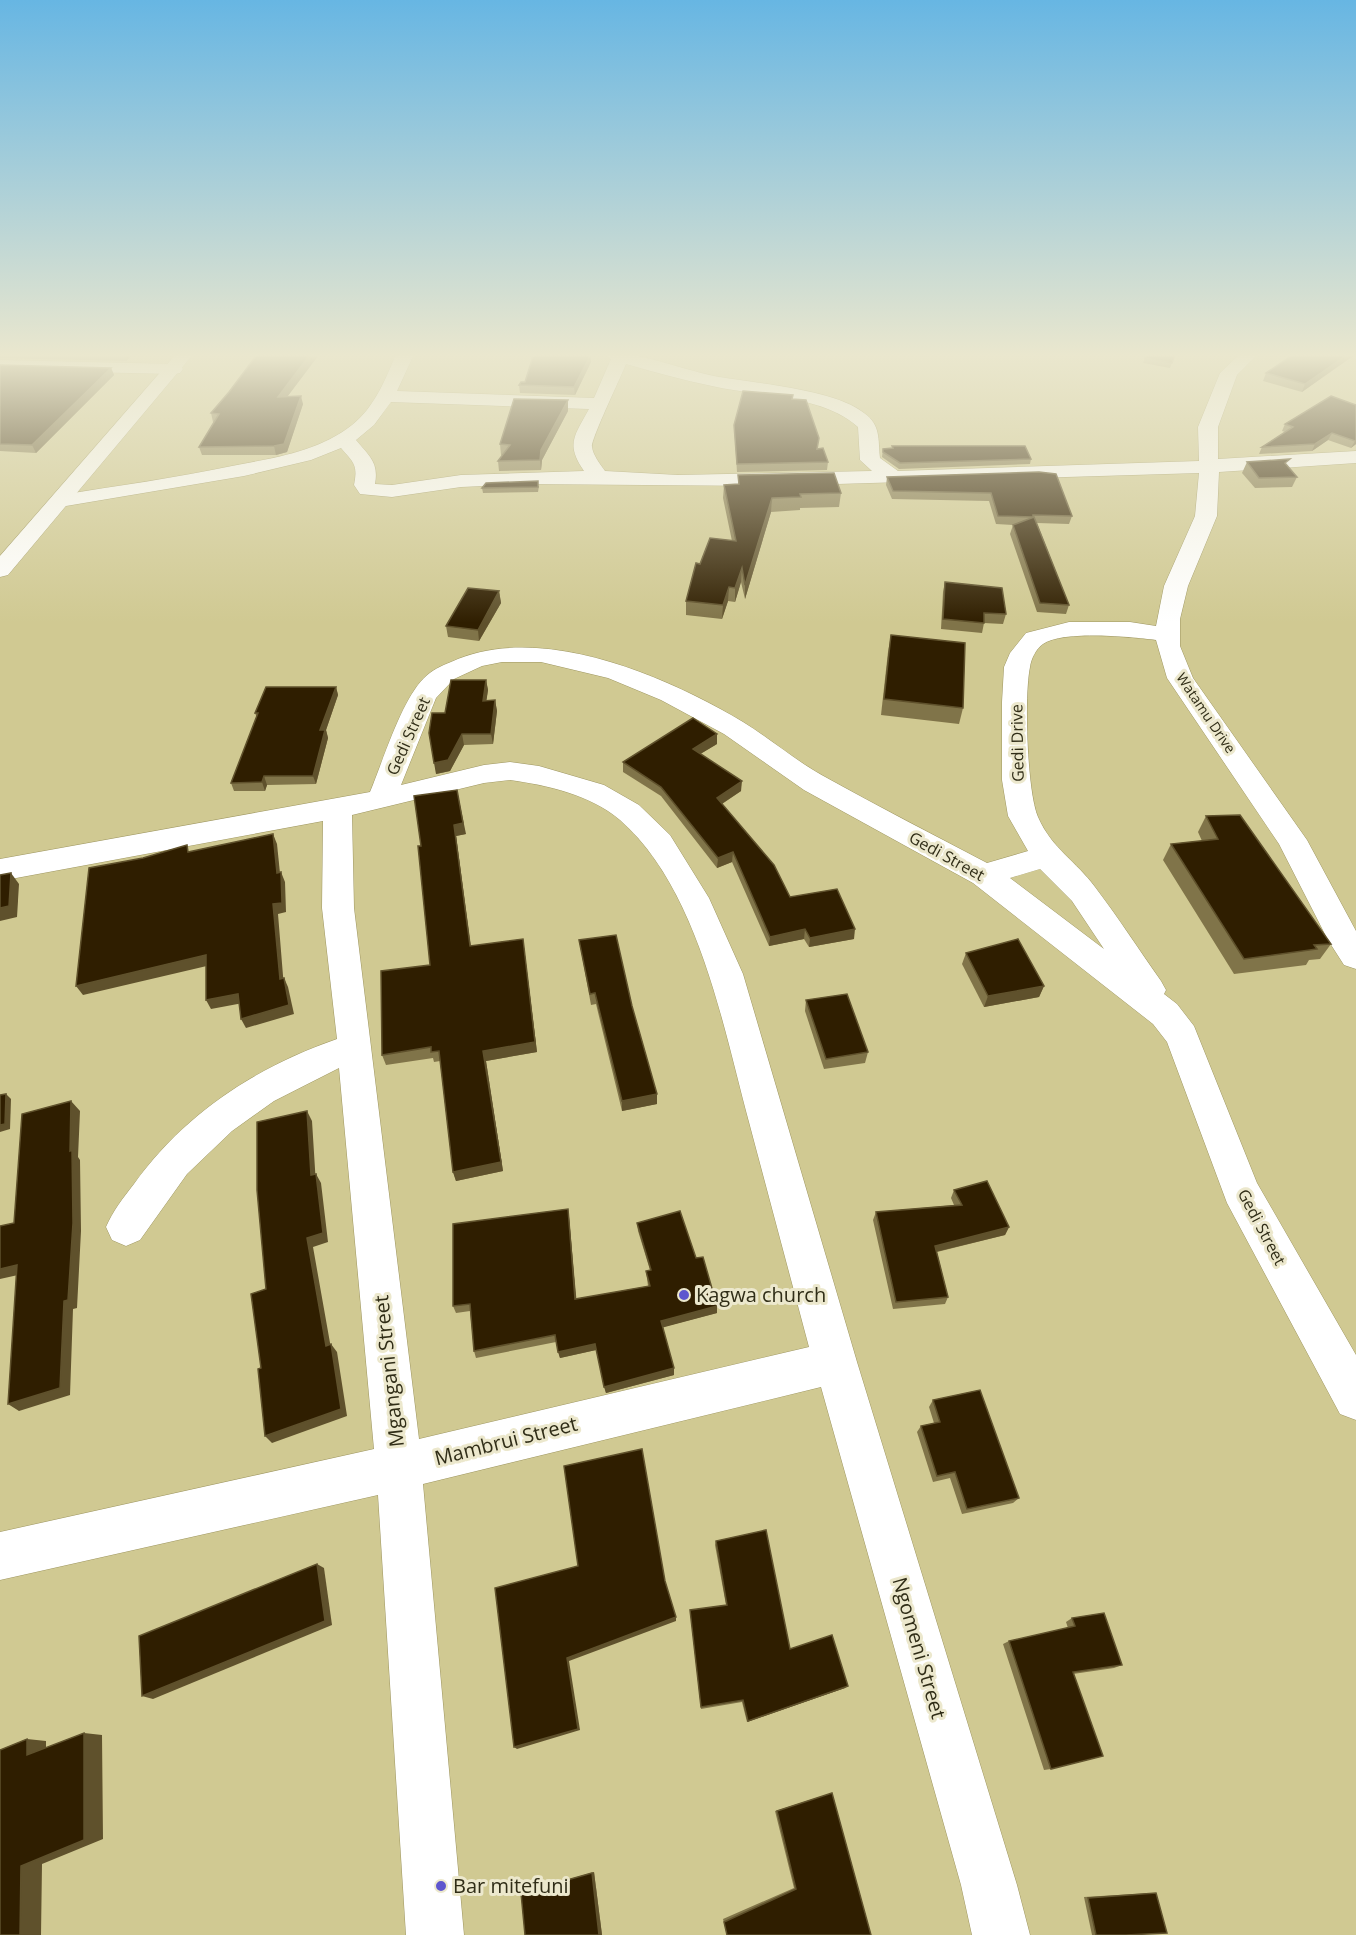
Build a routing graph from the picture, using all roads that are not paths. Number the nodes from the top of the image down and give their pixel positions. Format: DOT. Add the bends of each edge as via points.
graph roads {
  1 [pos="111,442"];
  2 [pos="337,442"];
  3 [pos="347,442"];
  4 [pos="583,442"];
  5 [pos="869,442"];
  6 [pos="1208,442"];
  7 [pos="1356,457"];
  8 [pos="1209,467"];
  9 [pos="892,476"];
  10 [pos="599,477"];
  11 [pos="60,501"];
  12 [pos="0,570"];
  13 [pos="1168,635"];
  14 [pos="381,800"];
  15 [pos="337,808"];
  16 [pos="1046,856"];
  17 [pos="0,870"];
  18 [pos="984,875"];
  19 [pos="1356,956"];
  20 [pos="1165,1014"];
  21 [pos="355,1047"];
  22 [pos="126,1227"];
  23 [pos="835,1362"];
  24 [pos="1356,1398"];
  25 [pos="399,1467"];
  26 [pos="0,1556"];
  27 [pos="435,1935"];
  28 [pos="1001,1935"];
  1 -- 11 [label="main road"];
  2 -- 11 [label="main road" via="277,463"];
  3 -- 10 [label="main road" via="364,464 364,485 373,492 461,481"];
  4 -- 10 [label="main road" via="588,462"];
  5 -- 9 [label="main road" via="870,460"];
  6 -- 8 [label="main road, Watamu Drive"];
  7 -- 8 [label="main road"];
  8 -- 9 [label="main road"];
  8 -- 13 [label="main road, Watamu Drive" via="1206,516 1176,586"];
  9 -- 10 [label="main road" via="712,481"];
  11 -- 12 [label="main road"];
  13 -- 16 [label="main road, Gedi Drive" via="1119,628 1069,628 1035,638 1022,653 1017,667 1016,780 1023,816"];
  13 -- 19 [label="main road, Watamu Drive" via="1180,678 1292,840"];
  14 -- 15 [label="main road, Ngomeni Street"];
  14 -- 18 [label="main road, Gedi Street" via="423,697 433,684 475,660 541,655 617,673 670,694 733,728 814,783"];
  14 -- 23 [label="main road, Ngomeni Street" via="484,774 522,772 594,792 629,812 659,842 693,898 726,974"];
  15 -- 17 [label="main road, Ngomeni Street"];
  15 -- 21 [label="main road, Mgangani Street" via="338,908"];
  16 -- 18 [label="main road"];
  16 -- 20 [label="main road, Gedi Drive" via="1083,892"];
  18 -- 20 [label="main road, Gedi Street"];
  20 -- 24 [label="main road, Gedi Street" via="1182,1036 1242,1191"];
  21 -- 22 [label="main road" via="297,1069 202,1133 180,1155"];
  21 -- 25 [label="main road, Mgangani Street"];
  23 -- 25 [label="main road, Mambrui Street"];
  23 -- 28 [label="main road, Ngomeni Street"];
  25 -- 26 [label="main road, Mambrui Street"];
  25 -- 27 [label="main road, Mgangani Street"];
}
